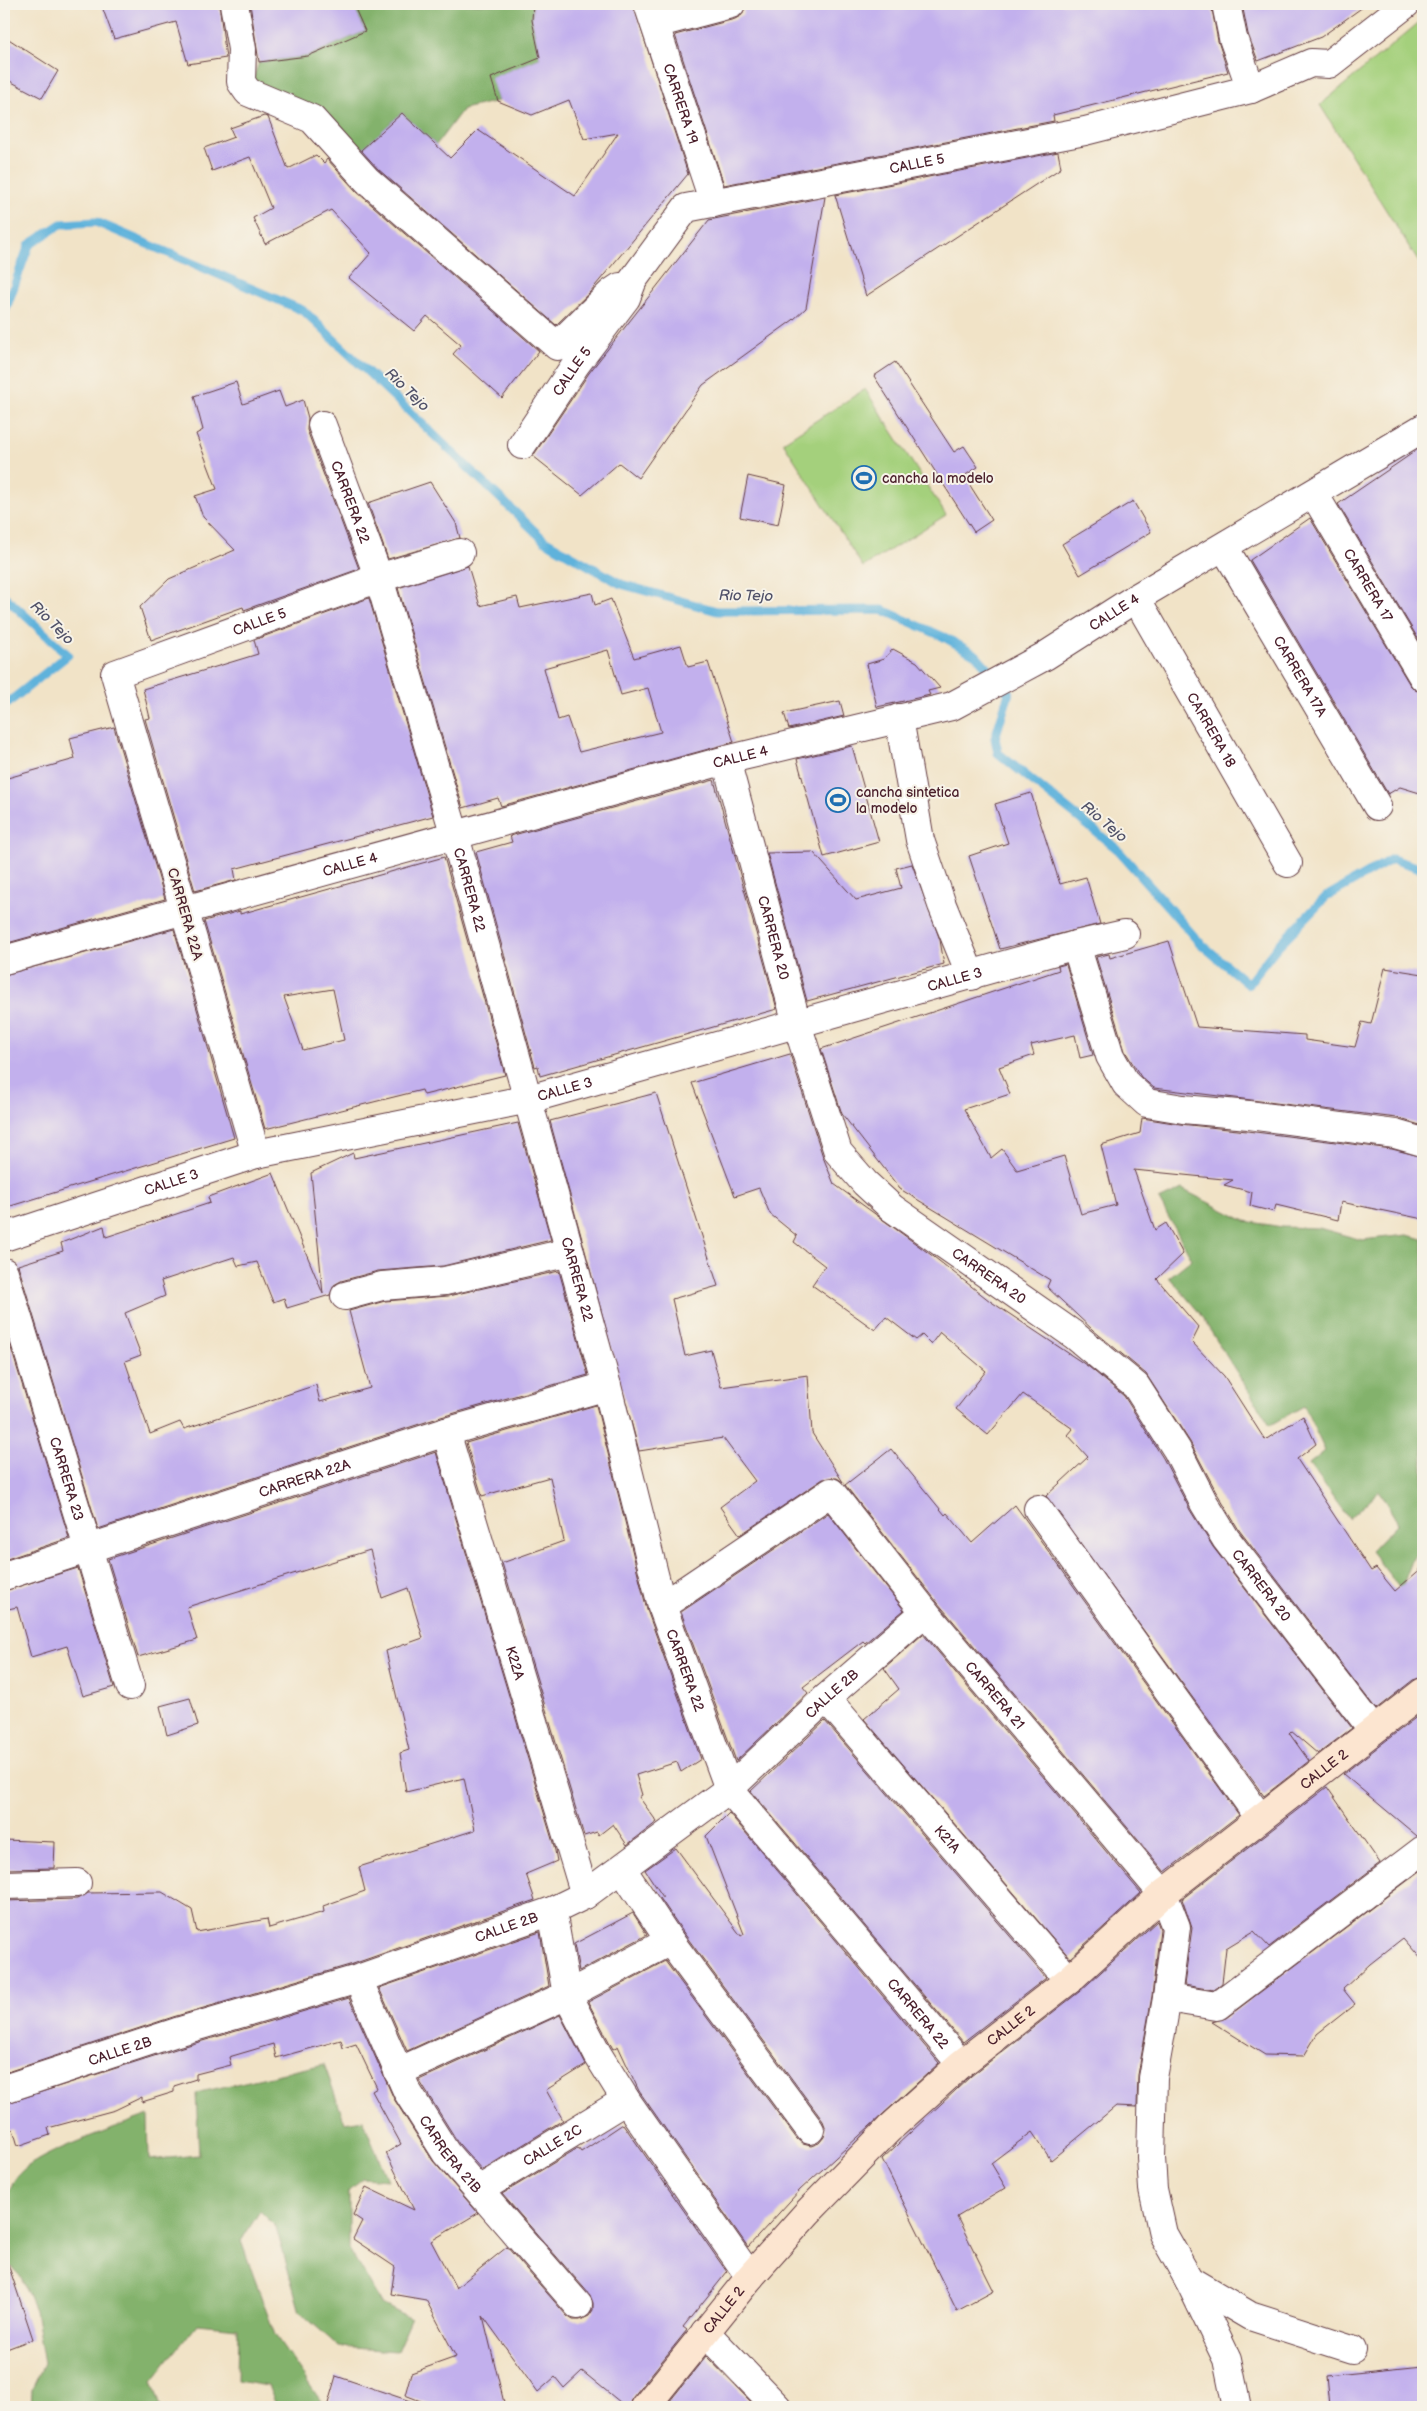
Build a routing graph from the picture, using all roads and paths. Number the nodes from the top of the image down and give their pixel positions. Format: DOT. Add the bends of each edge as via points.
graph roads {
  1 [pos="234,4"];
  2 [pos="732,4"];
  3 [pos="1226,4"];
  4 [pos="1406,4"];
  5 [pos="652,14"];
  6 [pos="1251,89"];
  7 [pos="714,203"];
  8 [pos="633,280"];
  9 [pos="322,425"];
  10 [pos="1423,428"];
  11 [pos="522,445"];
  12 [pos="1314,494"];
  13 [pos="1224,547"];
  14 [pos="460,553"];
  15 [pos="379,578"];
  16 [pos="1136,598"];
  17 [pos="116,674"];
  18 [pos="1423,677"];
  19 [pos="899,718"];
  20 [pos="726,760"];
  21 [pos="1377,806"];
  22 [pos="455,836"];
  23 [pos="1288,863"];
  24 [pos="184,911"];
  25 [pos="1125,934"];
  26 [pos="1076,945"];
  27 [pos="4,960"];
  28 [pos="971,976"];
  29 [pos="797,1024"];
  30 [pos="529,1099"];
  31 [pos="1423,1142"];
  32 [pos="256,1154"];
  33 [pos="4,1237"];
  34 [pos="570,1252"];
  35 [pos="4,1272"];
  36 [pos="345,1296"];
  37 [pos="607,1386"];
  38 [pos="446,1432"];
  39 [pos="1038,1509"];
  40 [pos="87,1550"];
  41 [pos="4,1576"];
  42 [pos="662,1606"];
  43 [pos="925,1612"];
  44 [pos="130,1686"];
  45 [pos="1423,1692"];
  46 [pos="826,1698"];
  47 [pos="1374,1730"];
  48 [pos="729,1788"];
  49 [pos="1260,1818"];
  50 [pos="1423,1850"];
  51 [pos="622,1869"];
  52 [pos="77,1883"];
  53 [pos="4,1884"];
  54 [pos="1163,1894"];
  55 [pos="585,1895"];
  56 [pos="552,1911"];
  57 [pos="670,1941"];
  58 [pos="358,1979"];
  59 [pos="1069,1980"];
  60 [pos="568,1996"];
  61 [pos="1167,1998"];
  62 [pos="962,2064"];
  63 [pos="398,2072"];
  64 [pos="4,2089"];
  65 [pos="626,2100"];
  66 [pos="810,2130"];
  67 [pos="479,2190"];
  68 [pos="750,2277"];
  69 [pos="1189,2280"];
  70 [pos="578,2304"];
  71 [pos="705,2332"];
  72 [pos="1352,2349"];
  73 [pos="1236,2403"];
  74 [pos="644,2407"];
  75 [pos="778,2407"];
  1 -- 8 [label="street" via="242,49 241,82 248,92 312,119 367,180 557,346 611,293"];
  2 -- 5 [label="street"];
  3 -- 6 [label="street" via="1233,38"];
  4 -- 6 [label="street, CALLE 5" via="1329,64 1311,63"];
  5 -- 7 [label="street, CARRERA 19"];
  6 -- 7 [label="street, CALLE 5" via="1085,131"];
  7 -- 8 [label="street, CALLE 5" via="686,208"];
  8 -- 11 [label="street, CALLE 5" via="626,298 576,364"];
  9 -- 15 [label="street, CARRERA 22"];
  10 -- 12 [label="street, CALLE 4"];
  12 -- 13 [label="street, CALLE 4"];
  12 -- 18 [label="street, CARRERA 17"];
  13 -- 16 [label="street, CALLE 4"];
  13 -- 21 [label="street, CARRERA 17A"];
  14 -- 15 [label="street, CALLE 5"];
  15 -- 17 [label="street, CALLE 5"];
  15 -- 22 [label="street, CARRERA 22"];
  16 -- 19 [label="street, CALLE 4" via="1045,656 952,706"];
  16 -- 23 [label="street, CARRERA 18"];
  17 -- 24 [label="street, CARRERA 22A"];
  19 -- 20 [label="street, CALLE 4"];
  19 -- 28 [label="street" via="920,840"];
  20 -- 22 [label="street, CALLE 4"];
  20 -- 29 [label="street, CARRERA 20"];
  22 -- 24 [label="street, CALLE 4"];
  22 -- 30 [label="street, CARRERA 22"];
  24 -- 27 [label="street, CALLE 4"];
  24 -- 32 [label="street, CARRERA 22A"];
  25 -- 26 [label="street, CALLE 3"];
  26 -- 28 [label="street, CALLE 3"];
  26 -- 31 [label="street" via="1110,1056 1126,1084 1146,1103 1395,1134"];
  28 -- 29 [label="street, CALLE 3"];
  29 -- 30 [label="street, CALLE 3"];
  29 -- 47 [label="street, CARRERA 20" via="838,1152 892,1208 1074,1335 1136,1386 1177,1450 1226,1539"];
  30 -- 32 [label="street, CALLE 3"];
  30 -- 34 [label="street, CARRERA 22"];
  32 -- 33 [label="street, CALLE 3"];
  34 -- 36 [label="street" via="445,1280 382,1286"];
  34 -- 37 [label="street, CARRERA 22"];
  35 -- 40 [label="street, CARRERA 23"];
  37 -- 38 [label="street, CARRERA 22A"];
  37 -- 42 [label="street, CARRERA 22"];
  38 -- 40 [label="street, CARRERA 22A"];
  38 -- 55 [label="street, K22A"];
  39 -- 49 [label="street"];
  40 -- 41 [label="street, CARRERA 22A"];
  40 -- 44 [label="street, CARRERA 23"];
  42 -- 43 [label="street, CARRERA 21" via="831,1492"];
  42 -- 48 [label="street, CARRERA 22"];
  43 -- 46 [label="street, CALLE 2B"];
  43 -- 54 [label="street, CARRERA 21"];
  45 -- 47 [label="street, CALLE 2"];
  46 -- 48 [label="street, CALLE 2B"];
  46 -- 59 [label="street, K21A"];
  47 -- 49 [label="street, CALLE 2"];
  48 -- 51 [label="street, CALLE 2B"];
  48 -- 62 [label="street, CARRERA 22"];
  49 -- 54 [label="street, CALLE 2"];
  50 -- 61 [label="street" via="1217,2006"];
  51 -- 55 [label="street, CALLE 2B"];
  51 -- 57 [label="street"];
  52 -- 53 [label="street"];
  54 -- 59 [label="street, CALLE 2"];
  54 -- 61 [label="street, CARRERA 21" via="1176,1927"];
  55 -- 56 [label="street, CALLE 2B"];
  56 -- 58 [label="street, CALLE 2B"];
  56 -- 60 [label="street"];
  57 -- 60 [label="street"];
  57 -- 66 [label="street"];
  58 -- 63 [label="street, CARRERA 21B"];
  58 -- 64 [label="street, CALLE 2B" via="178,2032"];
  59 -- 62 [label="street, CALLE 2"];
  60 -- 63 [label="street"];
  60 -- 65 [label="street" via="598,2055"];
  61 -- 69 [label="street, CARRERA 21" via="1153,2078 1153,2190 1163,2234"];
  62 -- 68 [label="street, CALLE 2" via="890,2129 808,2212"];
  63 -- 67 [label="street, CARRERA 21B" via="446,2153"];
  65 -- 67 [label="street, CALLE 2C"];
  65 -- 68 [label="street"];
  67 -- 70 [label="street, CARRERA 21B"];
  68 -- 71 [label="street, CALLE 2"];
  69 -- 72 [label="street" via="1250,2316"];
  69 -- 73 [label="street, CARRERA 21" via="1227,2359"];
  71 -- 74 [label="street, CALLE 2"];
  71 -- 75 [label="street"];
}
